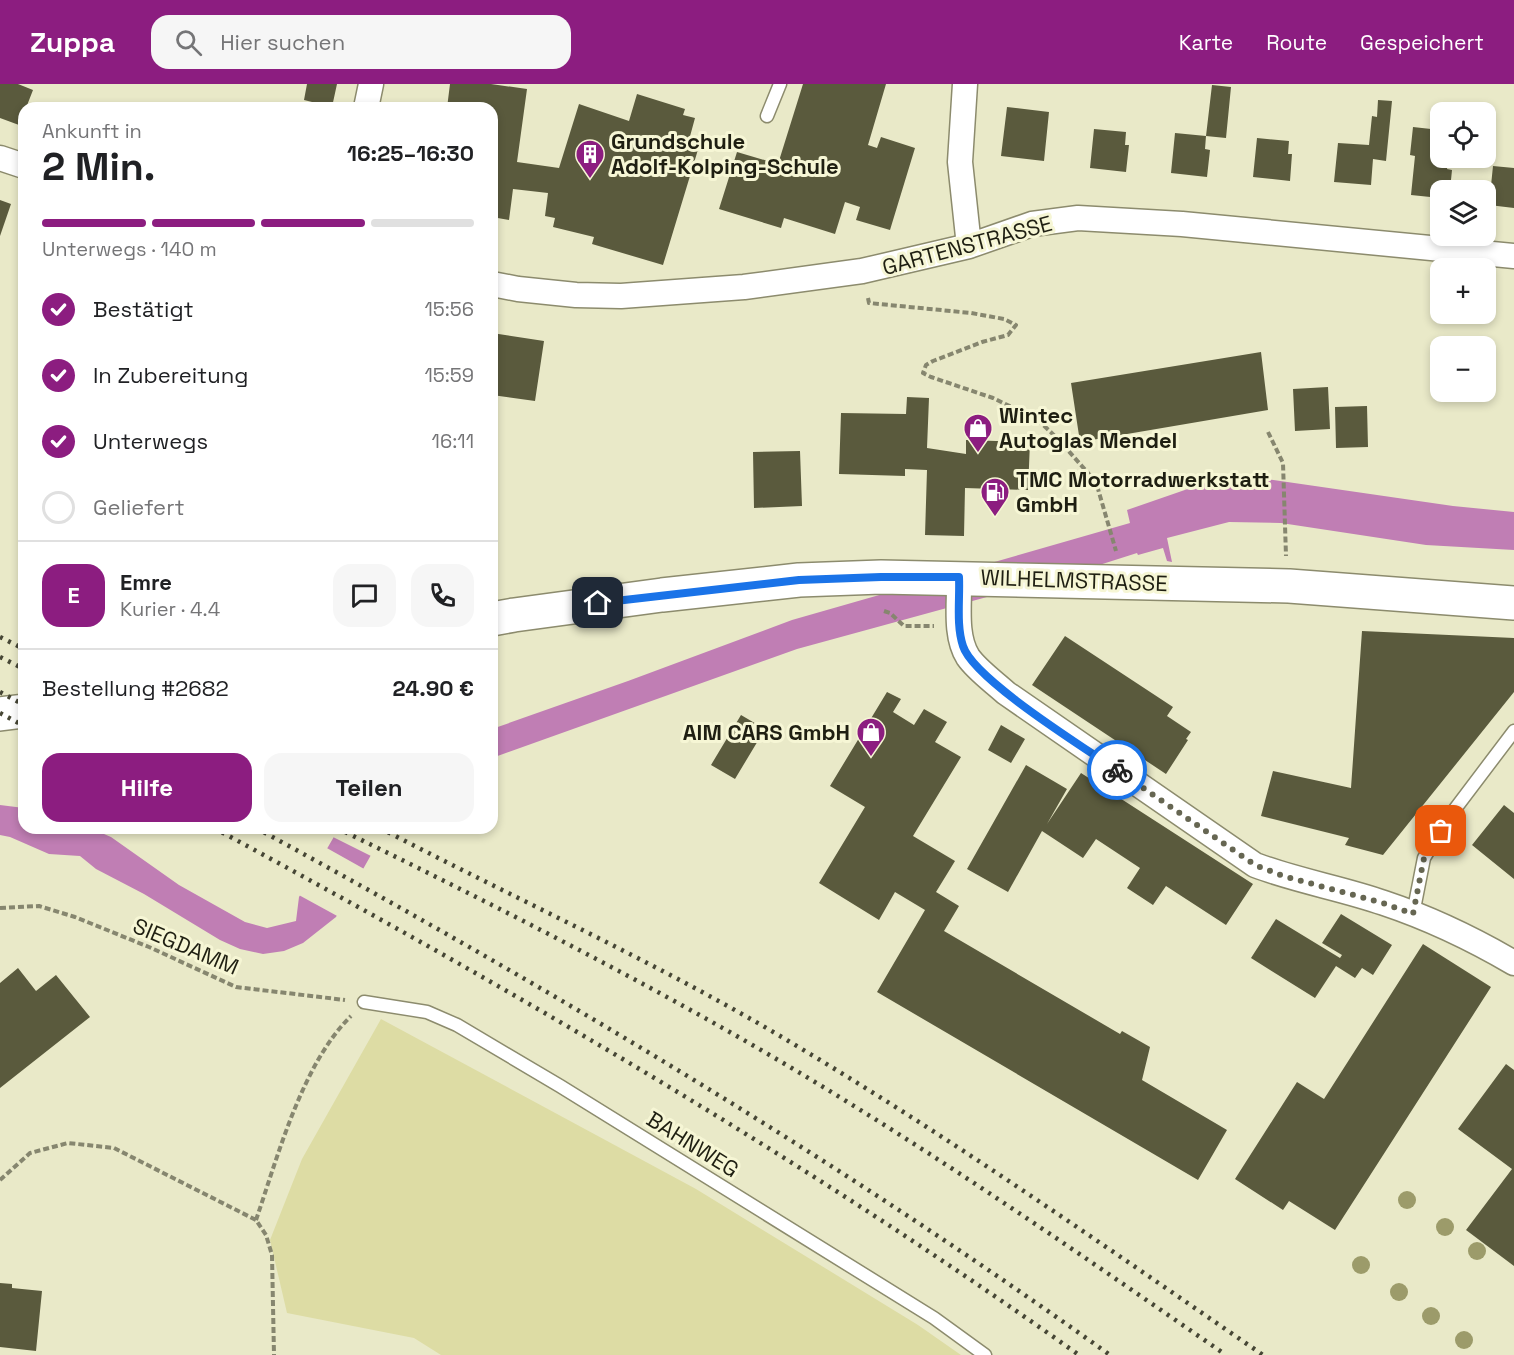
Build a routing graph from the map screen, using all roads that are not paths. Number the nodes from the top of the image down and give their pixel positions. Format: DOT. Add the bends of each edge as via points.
graph roads {
  1 [pos="370,84"];
  2 [pos="780,84"];
  3 [pos="965,84"];
  4 [pos="367,102"];
  5 [pos="767,116"];
  6 [pos="0,158"];
  7 [pos="18,164"];
  8 [pos="969,246"];
  9 [pos="1514,256"];
  10 [pos="498,285"];
  11 [pos="959,577"];
  12 [pos="1514,603"];
  13 [pos="498,619"];
  14 [pos="18,712"];
  15 [pos="0,714"];
  16 [pos="1514,731"];
  17 [pos="1413,914"];
  18 [pos="1514,963"];
  19 [pos="364,1002"];
  20 [pos="985,1355"];
  1 -- 4 [label="street"];
  2 -- 5 [label="lane"];
  3 -- 8 [label="street" via="960,162"];
  6 -- 7 [label="street"];
  8 -- 9 [label="street, GARTENSTRASSE" via="1032,224 1078,218 1182,224"];
  8 -- 10 [label="street, GARTENSTRASSE" via="862,272 744,287 631,296 576,295"];
  11 -- 12 [label="main road, WILHELMSTRASSE" via="1288,586"];
  11 -- 13 [label="main road, WILHELMSTRASSE" via="799,580"];
  11 -- 17 [label="street" via="963,647 969,658 1006,693 1255,865"];
  14 -- 15 [label="main road"];
  16 -- 17 [label="lane" via="1449,817 1424,858"];
  17 -- 18 [label="street"];
  19 -- 20 [label="lane, BAHNWEG" via="427,1012 457,1025 924,1312"];
}
